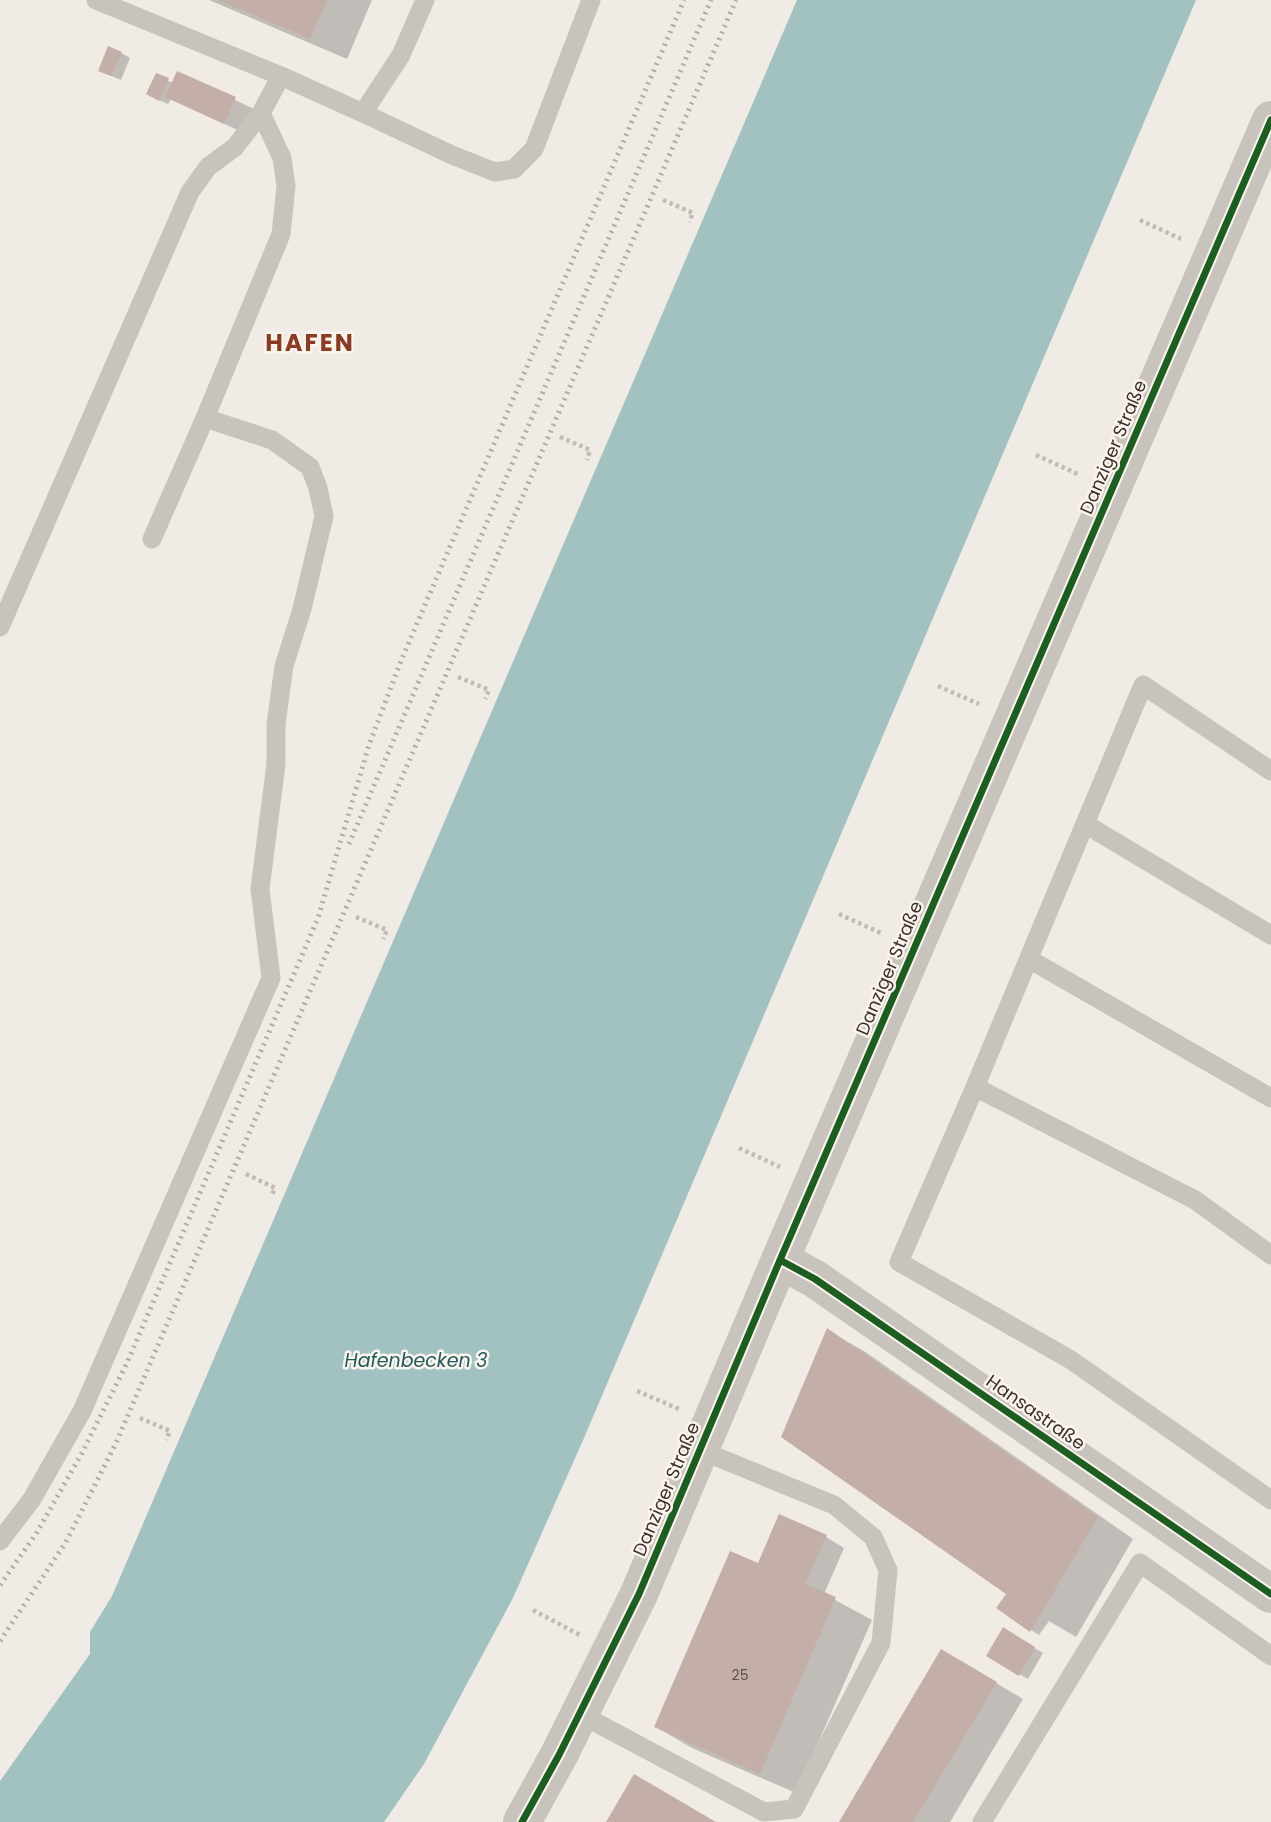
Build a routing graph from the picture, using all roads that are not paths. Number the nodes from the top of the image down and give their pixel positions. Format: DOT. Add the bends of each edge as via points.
graph roads {
  1 [pos="96,0"];
  2 [pos="425,0"];
  3 [pos="591,0"];
  4 [pos="281,76"];
  5 [pos="261,113"];
  6 [pos="363,113"];
  7 [pos="1271,120"];
  8 [pos="205,418"];
  9 [pos="152,539"];
  10 [pos="0,627"];
  11 [pos="1271,771"];
  12 [pos="1085,824"];
  13 [pos="1271,935"];
  14 [pos="1029,959"];
  15 [pos="975,1087"];
  16 [pos="1271,1098"];
  17 [pos="1271,1255"];
  18 [pos="780,1260"];
  19 [pos="700,1450"];
  20 [pos="1271,1500"];
  21 [pos="0,1541"];
  22 [pos="1271,1594"];
  23 [pos="1271,1656"];
  24 [pos="580,1714"];
  25 [pos="522,1822"];
  26 [pos="982,1822"];
  1 -- 4 [label="lane"];
  2 -- 6 [label="lane" via="401,55"];
  3 -- 6 [label="lane" via="534,149 514,169 495,172"];
  4 -- 5 [label="lane"];
  4 -- 6 [label="lane"];
  5 -- 8 [label="lane" via="282,158 286,186 281,234"];
  5 -- 10 [label="lane" via="190,192"];
  7 -- 18 [label="street, Danziger Straße"];
  8 -- 9 [label="lane"];
  8 -- 21 [label="lane" via="272,440 310,467 324,516 284,666 276,724 276,764 260,889 271,978 82,1411 32,1499"];
  11 -- 12 [label="lane" via="1143,685"];
  12 -- 13 [label="lane"];
  12 -- 14 [label="lane"];
  14 -- 15 [label="lane"];
  14 -- 16 [label="lane"];
  15 -- 17 [label="lane" via="1195,1200"];
  15 -- 20 [label="lane" via="899,1262 1071,1360"];
  18 -- 19 [label="street, Danziger Straße"];
  18 -- 22 [label="street, Hansastraße" via="815,1279"];
  19 -- 24 [label="street, Danziger Straße" via="639,1594"];
  19 -- 24 [label="lane" via="834,1506 873,1537 888,1570 881,1643 794,1809 764,1812"];
  23 -- 26 [label="lane" via="1140,1563"];
  24 -- 25 [label="street, Danziger Straße"];
}
